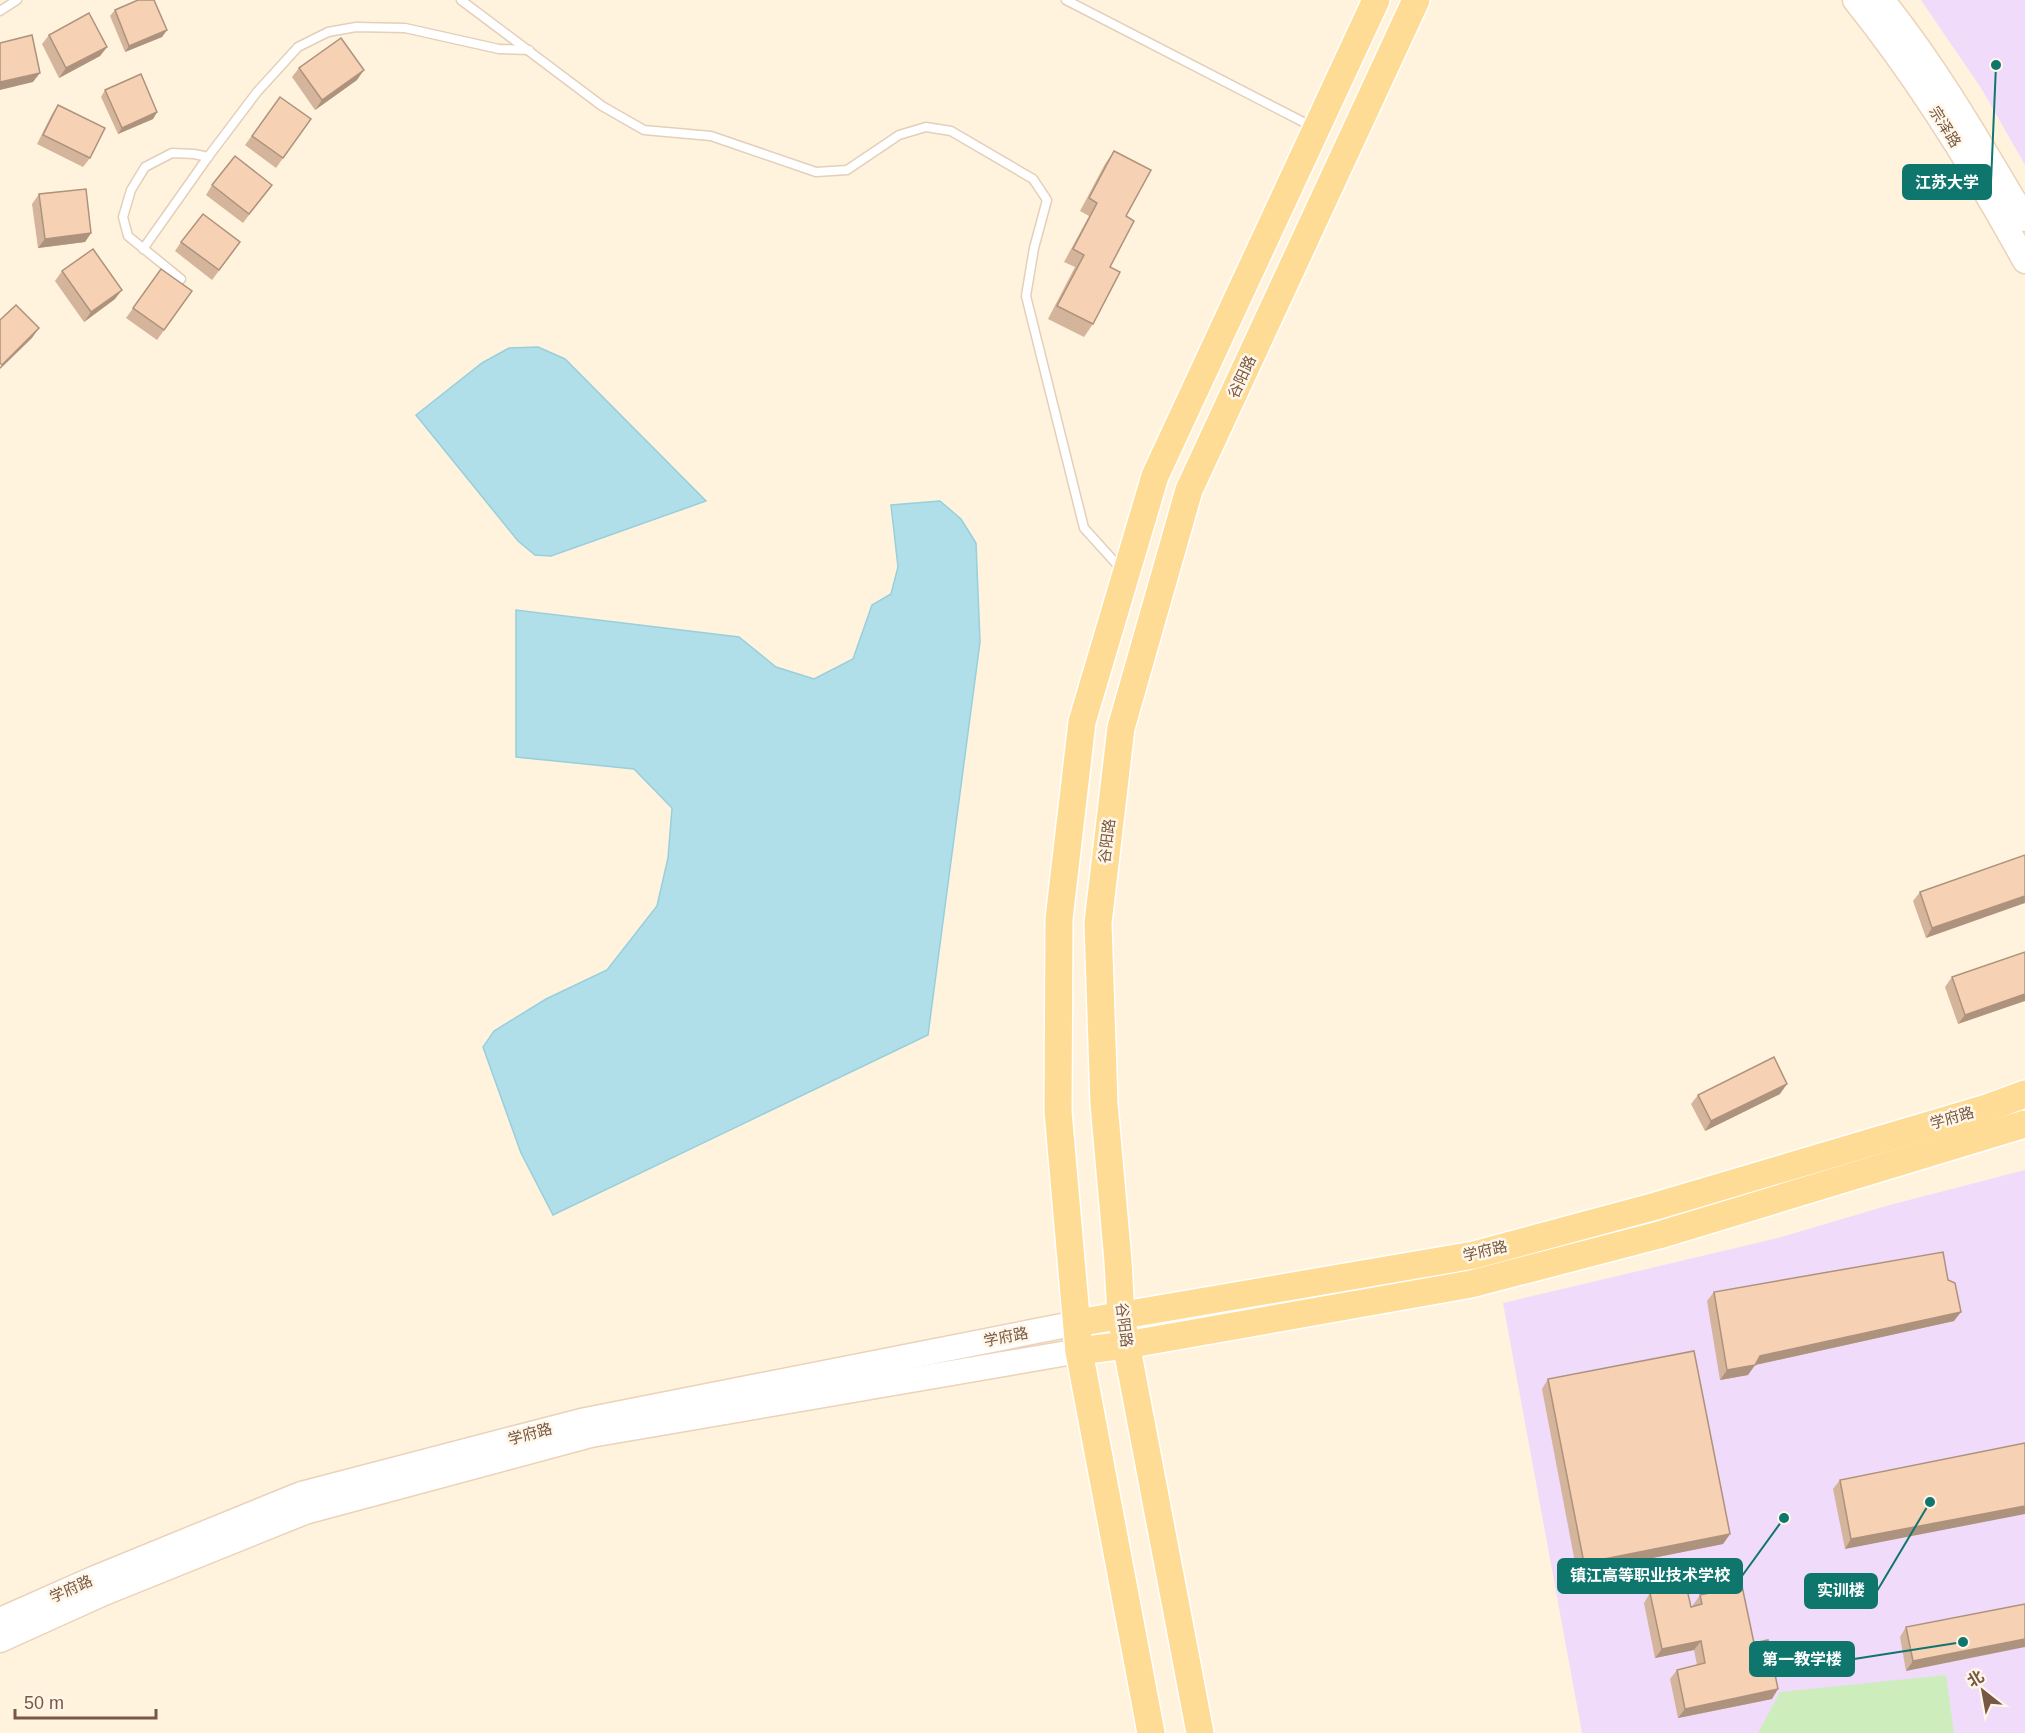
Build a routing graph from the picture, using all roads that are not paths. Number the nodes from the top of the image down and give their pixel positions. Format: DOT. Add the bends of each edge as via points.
graph roads {
  1 [pos="17,0"];
  2 [pos="461,0"];
  3 [pos="1066,0"];
  4 [pos="1376,0"];
  5 [pos="1416,0"];
  6 [pos="1855,0"];
  7 [pos="1882,0"];
  8 [pos="0,11"];
  9 [pos="530,50"];
  10 [pos="1316,129"];
  11 [pos="208,157"];
  12 [pos="2025,219"];
  13 [pos="143,249"];
  14 [pos="2025,261"];
  15 [pos="181,279"];
  16 [pos="1126,574"];
  17 [pos="2025,1094"];
  18 [pos="2025,1124"];
  19 [pos="1121,1317"];
  20 [pos="1077,1323"];
  21 [pos="1126,1345"];
  22 [pos="1079,1351"];
  23 [pos="0,1620"];
  24 [pos="0,1640"];
  25 [pos="1151,1733"];
  26 [pos="1200,1733"];
  1 -- 8 [label="lane"];
  2 -- 9 [label="lane"];
  3 -- 10 [label="lane"];
  4 -- 10 [label="main road"];
  5 -- 19 [label="main road, 谷阳路" via="1189,490 1121,728 1098,923 1104,1104"];
  6 -- 14 [label="main road, 宗泽路" via="1910,71"];
  7 -- 12 [label="main road, 宗泽路" via="1956,104"];
  9 -- 11 [label="lane" via="499,49 405,28 356,27 328,32 298,47 257,92"];
  9 -- 16 [label="lane" via="602,106 644,130 711,136 816,172 847,170 899,135 926,127 951,131 1033,179 1047,200 1026,296 1083,528"];
  10 -- 16 [label="main road" via="1155,476"];
  11 -- 13 [label="lane"];
  11 -- 13 [label="lane" via="172,153 145,167 130,190 123,217 128,236"];
  13 -- 15 [label="lane"];
  16 -- 20 [label="main road" via="1082,722 1059,919 1058,1111"];
  17 -- 19 [label="main road, 学府路" via="1656,1206 1474,1255"];
  18 -- 21 [label="main road, 学府路" via="1659,1235 1471,1284"];
  19 -- 20 [label="main road, 学府路"];
  19 -- 21 [label="main road, 谷阳路"];
  20 -- 22 [label="main road"];
  20 -- 23 [label="main road, 学府路" via="581,1421 301,1494"];
  21 -- 22 [label="main road, 学府路"];
  21 -- 26 [label="main road, 谷阳路"];
  22 -- 24 [label="main road, 学府路" via="591,1436 408,1484 305,1512"];
  22 -- 25 [label="main road"];
}
